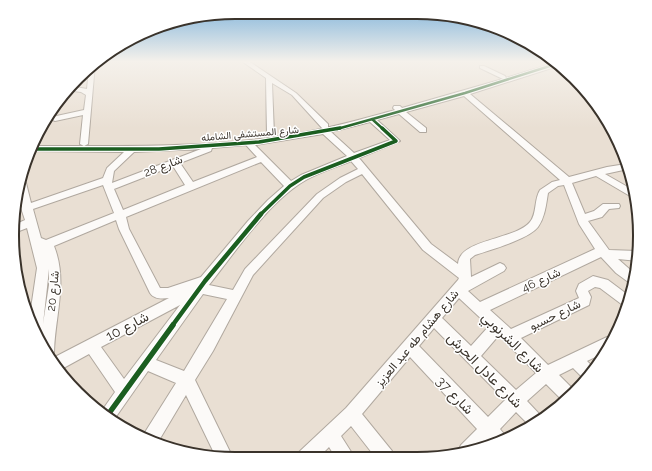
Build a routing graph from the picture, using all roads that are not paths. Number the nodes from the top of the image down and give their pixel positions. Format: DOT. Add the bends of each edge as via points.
graph roads {
  1 [pos="91,84"];
  2 [pos="269,84"];
  3 [pos="279,84"];
  4 [pos="478,84"];
  5 [pos="494,84"];
  6 [pos="76,89"];
  7 [pos="466,93"];
  8 [pos="90,94"];
  9 [pos="398,109"];
  10 [pos="87,112"];
  11 [pos="55,118"];
  12 [pos="372,119"];
  13 [pos="325,129"];
  14 [pos="423,130"];
  15 [pos="270,135"];
  16 [pos="40,143"];
  17 [pos="248,143"];
  18 [pos="84,144"];
  19 [pos="218,145"];
  20 [pos="135,147"];
  21 [pos="37,149"];
  22 [pos="353,157"];
  23 [pos="262,158"];
  24 [pos="175,162"];
  25 [pos="623,168"];
  26 [pos="364,169"];
  27 [pos="597,173"];
  28 [pos="568,181"];
  29 [pos="107,184"];
  30 [pos="290,186"];
  31 [pos="191,187"];
  32 [pos="629,191"];
  33 [pos="23,193"];
  34 [pos="615,206"];
  35 [pos="26,208"];
  36 [pos="120,215"];
  37 [pos="583,219"];
  38 [pos="30,222"];
  39 [pos="19,226"];
  40 [pos="41,242"];
  41 [pos="603,252"];
  42 [pos="632,255"];
  43 [pos="500,268"];
  44 [pos="464,275"];
  45 [pos="629,276"];
  46 [pos="202,284"];
  47 [pos="458,290"];
  48 [pos="236,296"];
  49 [pos="624,299"];
  50 [pos="479,309"];
  51 [pos="433,318"];
  52 [pos="36,321"];
  53 [pos="498,326"];
  54 [pos="510,337"];
  55 [pos="47,343"];
  56 [pos="91,345"];
  57 [pos="410,347"];
  58 [pos="602,347"];
  59 [pos="472,356"];
  60 [pos="575,360"];
  61 [pos="60,362"];
  62 [pos="146,363"];
  63 [pos="586,370"];
  64 [pos="546,374"];
  65 [pos="187,380"];
  66 [pos="125,393"];
  67 [pos="565,393"];
  68 [pos="516,400"];
  69 [pos="110,412"];
  70 [pos="352,414"];
  71 [pos="533,418"];
  72 [pos="488,430"];
  73 [pos="153,436"];
  74 [pos="331,436"];
  75 [pos="496,437"];
  76 [pos="473,445"];
  77 [pos="222,452"];
  78 [pos="312,452"];
  79 [pos="343,452"];
  80 [pos="382,452"];
  1 -- 8 [label="street"];
  2 -- 15 [label="street"];
  3 -- 13 [label="street" via="301,99"];
  4 -- 9 [label="street, شارع المستشفى الشامله"];
  5 -- 7 [label="street, شارع المستشفى الشامله"];
  6 -- 8 [label="street"];
  7 -- 9 [label="street, شارع المستشفى الشامله"];
  7 -- 28 [label="street"];
  8 -- 10 [label="street"];
  9 -- 12 [label="street, شارع المستشفى الشامله"];
  9 -- 13 [label="street, شارع المستشفى الشامله"];
  9 -- 14 [label="street"];
  10 -- 11 [label="street"];
  10 -- 18 [label="street"];
  12 -- 13 [label="street, شارع المستشفى الشامله"];
  12 -- 22 [label="street" via="396,141"];
  13 -- 15 [label="street, شارع المستشفى الشامله"];
  13 -- 17 [label="street, شارع المستشفى الشامله" via="278,140"];
  13 -- 22 [label="street"];
  15 -- 20 [label="street, شارع المستشفى الشامله"];
  16 -- 18 [label="street, شارع المستشفى الشامله"];
  17 -- 19 [label="street, شارع المستشفى الشامله"];
  17 -- 23 [label="street"];
  18 -- 20 [label="street, شارع المستشفى الشامله"];
  19 -- 20 [label="street, شارع المستشفى الشامله"];
  19 -- 24 [label="street, شارع 28"];
  20 -- 21 [label="street, شارع المستشفى الشامله"];
  20 -- 29 [label="street" via="110,170"];
  22 -- 26 [label="street"];
  22 -- 30 [label="street" via="304,177"];
  23 -- 30 [label="street"];
  23 -- 31 [label="street"];
  24 -- 29 [label="street, شارع 28"];
  24 -- 31 [label="street"];
  25 -- 27 [label="street"];
  26 -- 44 [label="street" via="427,247"];
  26 -- 48 [label="street" via="320,196 249,272"];
  27 -- 28 [label="street"];
  27 -- 32 [label="street"];
  28 -- 37 [label="street"];
  28 -- 44 [label="street, شارع هشام طه عبد العزيز" via="555,184 543,192 537,219 532,227 465,256"];
  29 -- 35 [label="street, شارع 28"];
  29 -- 36 [label="street"];
  30 -- 46 [label="street" via="252,224"];
  31 -- 36 [label="street"];
  33 -- 35 [label="street"];
  34 -- 37 [label="street" via="607,206 598,214"];
  35 -- 38 [label="street"];
  36 -- 40 [label="street"];
  36 -- 46 [label="street" via="124,229 158,293 168,293"];
  37 -- 41 [label="street" via="592,238"];
  38 -- 39 [label="street"];
  38 -- 40 [label="street"];
  40 -- 52 [label="street" via="43,268"];
  40 -- 55 [label="street, شارع 20" via="49,246 56,274"];
  41 -- 42 [label="street"];
  41 -- 45 [label="street"];
  41 -- 50 [label="street, شارع 46"];
  43 -- 47 [label="street"];
  44 -- 47 [label="street, شارع هشام طه عبد العزيز" via="464,282"];
  46 -- 48 [label="street"];
  46 -- 56 [label="street, شارع 10"];
  46 -- 62 [label="street"];
  47 -- 50 [label="street, شارع الشرنوبي"];
  47 -- 51 [label="street, شارع هشام طه عبد العزيز"];
  48 -- 65 [label="street"];
  49 -- 54 [label="street, شارع حسبو" via="604,284 593,281 583,288 586,297 584,301"];
  50 -- 53 [label="street, شارع الشرنوبي"];
  51 -- 57 [label="street, شارع هشام طه عبد العزيز"];
  51 -- 59 [label="street, شارع عادل الحرش"];
  53 -- 54 [label="street, شارع الشرنوبي"];
  53 -- 59 [label="street"];
  54 -- 64 [label="street, شارع الشرنوبي"];
  56 -- 61 [label="street, شارع 10"];
  56 -- 66 [label="street"];
  57 -- 70 [label="street, شارع هشام طه عبد العزيز"];
  57 -- 72 [label="street, شارع 37"];
  58 -- 60 [label="street"];
  59 -- 68 [label="street, شارع عادل الحرش"];
  60 -- 63 [label="street"];
  60 -- 64 [label="street"];
  62 -- 65 [label="street"];
  62 -- 66 [label="street"];
  64 -- 67 [label="street, شارع الشرنوبي"];
  64 -- 68 [label="street"];
  65 -- 73 [label="street"];
  65 -- 77 [label="street"];
  66 -- 69 [label="street"];
  68 -- 71 [label="street, شارع عادل الحرش"];
  68 -- 72 [label="street"];
  70 -- 74 [label="street, شارع هشام طه عبد العزيز"];
  70 -- 80 [label="street"];
  72 -- 75 [label="street, شارع 37"];
  72 -- 76 [label="street"];
  74 -- 78 [label="street, شارع هشام طه عبد العزيز"];
  74 -- 79 [label="street"];
}
